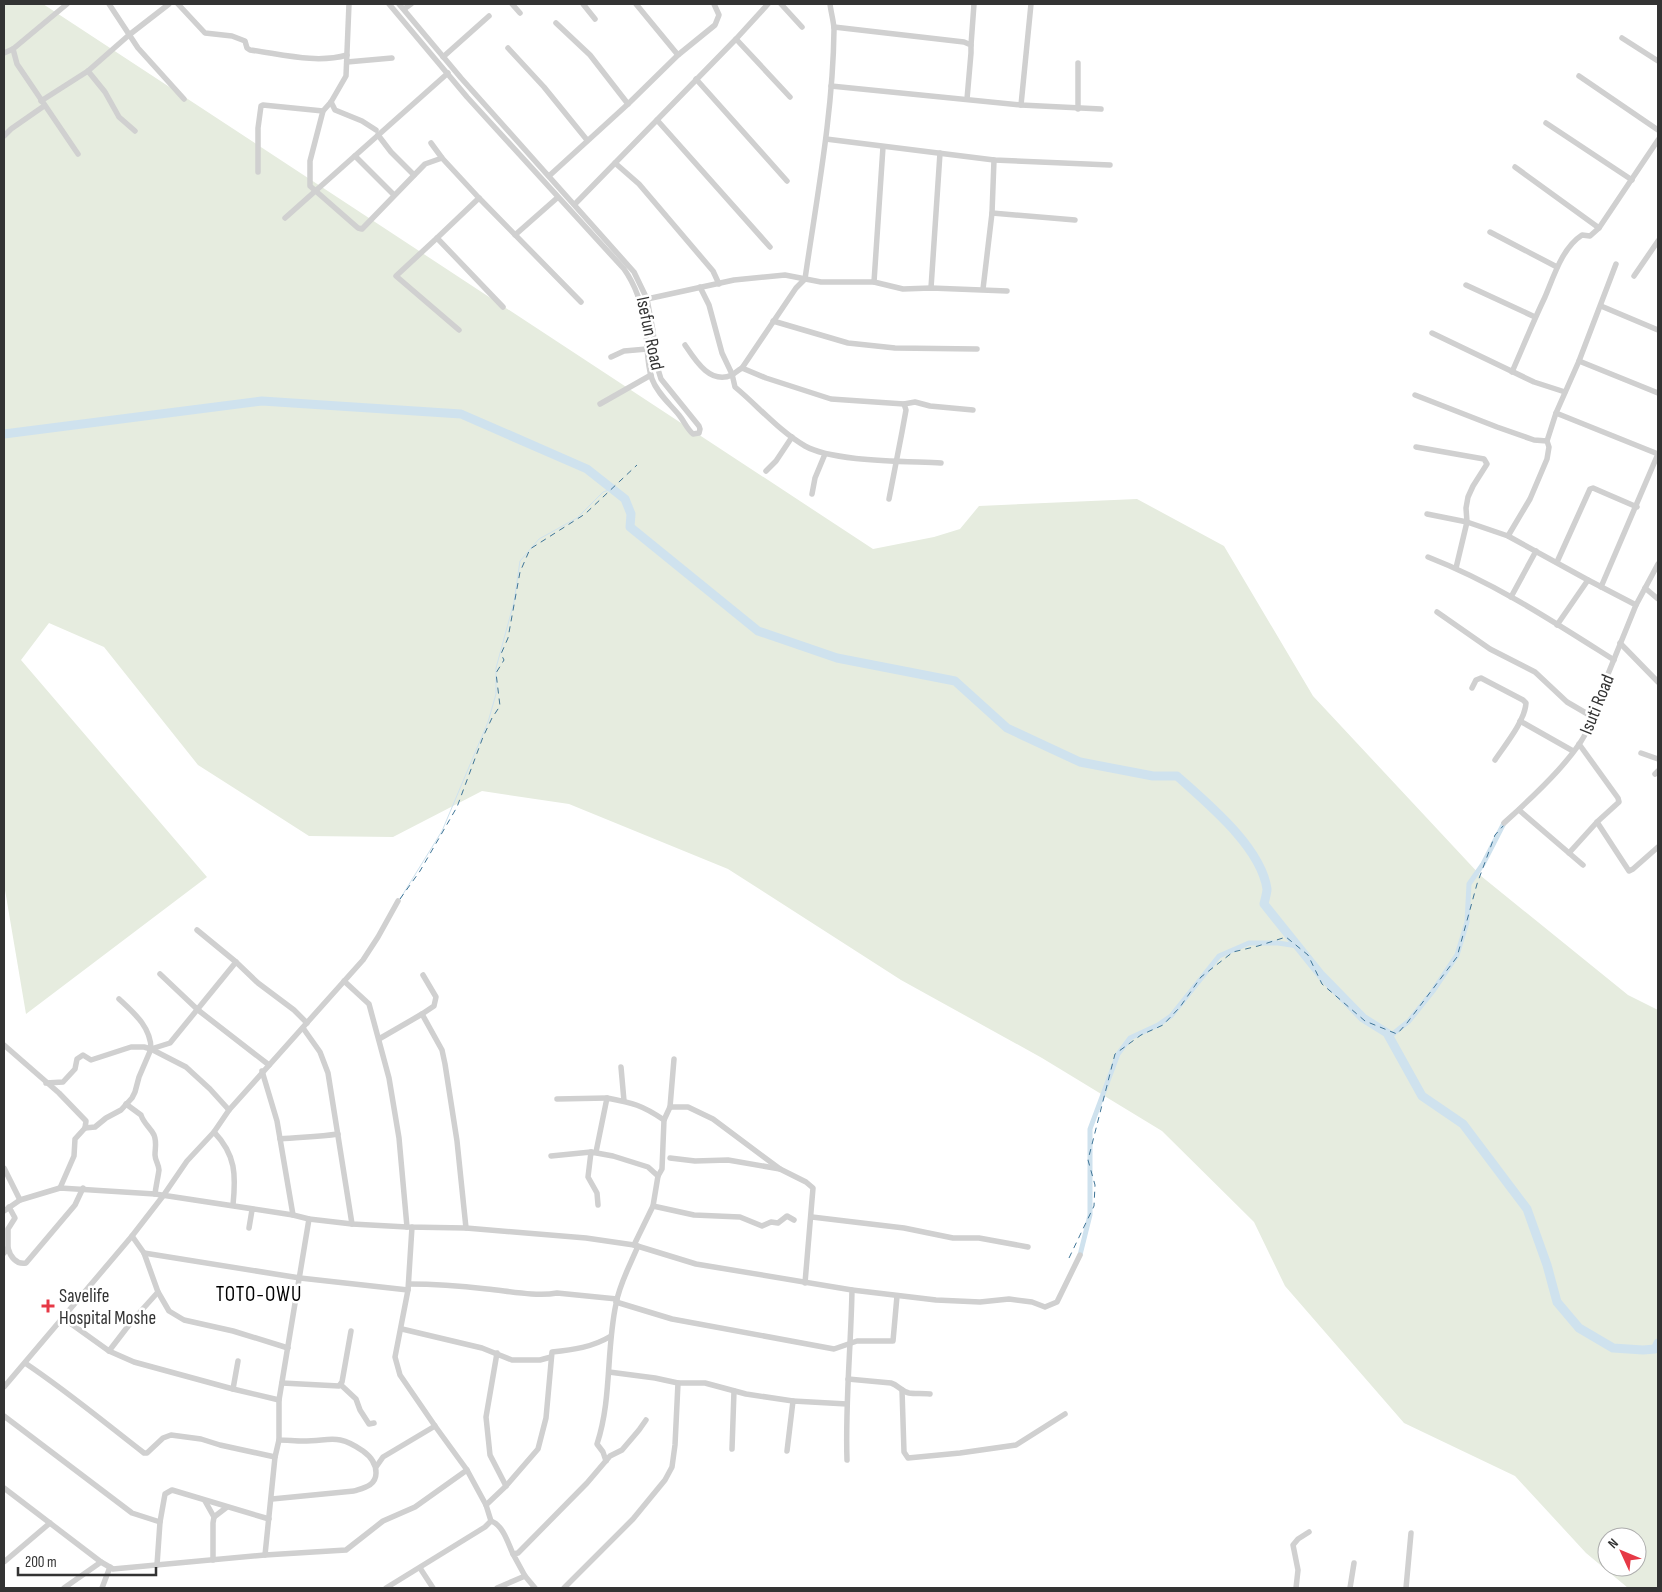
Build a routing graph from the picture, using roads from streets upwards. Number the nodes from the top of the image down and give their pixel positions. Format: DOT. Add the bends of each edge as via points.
graph roads {
  1 [pos="67,4"];
  2 [pos="110,4"];
  3 [pos="169,4"];
  4 [pos="178,4"];
  5 [pos="348,4"];
  6 [pos="389,4"];
  7 [pos="399,4"];
  8 [pos="411,4"];
  9 [pos="512,4"];
  10 [pos="583,4"];
  11 [pos="636,4"];
  12 [pos="714,4"];
  13 [pos="768,4"];
  14 [pos="781,4"];
  15 [pos="830,4"];
  16 [pos="974,4"];
  17 [pos="1031,4"];
  18 [pos="404,9"];
  19 [pos="520,13"];
  20 [pos="489,16"];
  21 [pos="595,19"];
  22 [pos="556,23"];
  23 [pos="802,26"];
  24 [pos="834,27"];
  25 [pos="129,35"];
  26 [pos="1622,38"];
  27 [pos="736,39"];
  28 [pos="971,45"];
  29 [pos="508,48"];
  30 [pos="13,49"];
  31 [pos="4,53"];
  32 [pos="347,55"];
  33 [pos="678,55"];
  34 [pos="443,56"];
  35 [pos="392,58"];
  36 [pos="1658,61"];
  37 [pos="347,62"];
  38 [pos="1078,64"];
  39 [pos="88,71"];
  40 [pos="448,73"];
  41 [pos="1580,76"];
  42 [pos="696,79"];
  43 [pos="832,86"];
  44 [pos="790,97"];
  45 [pos="967,98"];
  46 [pos="184,99"];
  47 [pos="331,102"];
  48 [pos="42,103"];
  49 [pos="628,104"];
  50 [pos="1021,105"];
  51 [pos="1078,108"];
  52 [pos="1100,109"];
  53 [pos="323,111"];
  54 [pos="657,120"];
  55 [pos="1546,123"];
  56 [pos="1658,130"];
  57 [pos="135,131"];
  58 [pos="377,132"];
  59 [pos="4,136"];
  60 [pos="587,140"];
  61 [pos="826,140"];
  62 [pos="1658,140"];
  63 [pos="431,143"];
  64 [pos="883,147"];
  65 [pos="940,153"];
  66 [pos="78,154"];
  67 [pos="355,156"];
  68 [pos="442,158"];
  69 [pos="994,160"];
  70 [pos="615,163"];
  71 [pos="1110,165"];
  72 [pos="1515,167"];
  73 [pos="258,172"];
  74 [pos="414,175"];
  75 [pos="548,176"];
  76 [pos="1632,180"];
  77 [pos="787,181"];
  78 [pos="314,191"];
  79 [pos="394,195"];
  80 [pos="478,198"];
  81 [pos="557,198"];
  82 [pos="575,204"];
  83 [pos="992,213"];
  84 [pos="285,218"];
  85 [pos="1075,220"];
  86 [pos="1599,228"];
  87 [pos="1490,232"];
  88 [pos="515,235"];
  89 [pos="437,238"];
  90 [pos="606,239"];
  91 [pos="1658,241"];
  92 [pos="600,243"];
  93 [pos="770,247"];
  94 [pos="1616,264"];
  95 [pos="1557,267"];
  96 [pos="1634,276"];
  97 [pos="805,278"];
  98 [pos="874,282"];
  99 [pos="719,284"];
  100 [pos="1466,284"];
  101 [pos="700,287"];
  102 [pos="931,288"];
  103 [pos="983,290"];
  104 [pos="1007,291"];
  105 [pos="647,299"];
  106 [pos="580,302"];
  107 [pos="1601,306"];
  108 [pos="502,307"];
  109 [pos="1535,317"];
  110 [pos="773,320"];
  111 [pos="459,330"];
  112 [pos="1658,330"];
  113 [pos="1432,333"];
  114 [pos="685,344"];
  115 [pos="647,349"];
  116 [pos="978,349"];
  117 [pos="611,357"];
  118 [pos="1579,361"];
  119 [pos="742,368"];
  120 [pos="1512,372"];
  121 [pos="732,374"];
  122 [pos="651,375"];
  123 [pos="1564,392"];
  124 [pos="1658,393"];
  125 [pos="1415,395"];
  126 [pos="600,404"];
  127 [pos="904,404"];
  128 [pos="974,410"];
  129 [pos="1556,412"];
  130 [pos="792,437"];
  131 [pos="1547,442"];
  132 [pos="1416,447"];
  133 [pos="825,454"];
  134 [pos="1658,454"];
  135 [pos="895,460"];
  136 [pos="941,463"];
  137 [pos="766,471"];
  138 [pos="812,494"];
  139 [pos="889,499"];
  140 [pos="1637,507"];
  141 [pos="1427,514"];
  142 [pos="1467,522"];
  143 [pos="1508,536"];
  144 [pos="1536,551"];
  145 [pos="1428,557"];
  146 [pos="1557,562"];
  147 [pos="1658,564"];
  148 [pos="1456,568"];
  149 [pos="1588,580"];
  150 [pos="1601,587"];
  151 [pos="1645,588"];
  152 [pos="1512,597"];
  153 [pos="1658,599"];
  154 [pos="1636,605"];
  155 [pos="1437,612"];
  156 [pos="1557,625"];
  157 [pos="1620,643"];
  158 [pos="1614,660"];
  159 [pos="1658,682"];
  160 [pos="1472,688"];
  161 [pos="1591,716"];
  162 [pos="1520,721"];
  163 [pos="1579,744"];
  164 [pos="1573,751"];
  165 [pos="1640,753"];
  166 [pos="1658,759"];
  167 [pos="1495,760"];
  168 [pos="1519,810"];
  169 [pos="1504,822"];
  170 [pos="1597,822"];
  171 [pos="1658,847"];
  172 [pos="1569,853"];
  173 [pos="1583,865"];
  174 [pos="398,901"];
  175 [pos="197,930"];
  176 [pos="236,962"];
  177 [pos="160,974"];
  178 [pos="423,975"];
  179 [pos="344,981"];
  180 [pos="119,999"];
  181 [pos="198,1010"];
  182 [pos="422,1014"];
  183 [pos="305,1026"];
  184 [pos="379,1039"];
  185 [pos="4,1045"];
  186 [pos="151,1049"];
  187 [pos="674,1059"];
  188 [pos="268,1065"];
  189 [pos="621,1067"];
  190 [pos="262,1071"];
  191 [pos="63,1082"];
  192 [pos="46,1083"];
  193 [pos="59,1093"];
  194 [pos="607,1098"];
  195 [pos="557,1099"];
  196 [pos="624,1102"];
  197 [pos="126,1104"];
  198 [pos="670,1107"];
  199 [pos="229,1110"];
  200 [pos="664,1120"];
  201 [pos="85,1128"];
  202 [pos="214,1132"];
  203 [pos="338,1134"];
  204 [pos="280,1140"];
  205 [pos="593,1152"];
  206 [pos="551,1156"];
  207 [pos="670,1158"];
  208 [pos="4,1168"];
  209 [pos="780,1170"];
  210 [pos="658,1176"];
  211 [pos="60,1188"];
  212 [pos="83,1188"];
  213 [pos="155,1194"];
  214 [pos="163,1196"];
  215 [pos="20,1200"];
  216 [pos="233,1205"];
  217 [pos="598,1205"];
  218 [pos="653,1206"];
  219 [pos="9,1207"];
  220 [pos="252,1210"];
  221 [pos="4,1211"];
  222 [pos="293,1215"];
  223 [pos="812,1217"];
  224 [pos="309,1220"];
  225 [pos="794,1220"];
  226 [pos="352,1224"];
  227 [pos="410,1227"];
  228 [pos="249,1228"];
  229 [pos="466,1228"];
  230 [pos="132,1236"];
  231 [pos="636,1246"];
  232 [pos="1028,1247"];
  233 [pos="6,1250"];
  234 [pos="144,1253"];
  235 [pos="1080,1255"];
  236 [pos="300,1278"];
  237 [pos="805,1283"];
  238 [pos="409,1287"];
  239 [pos="852,1290"];
  240 [pos="158,1292"];
  241 [pos="897,1296"];
  242 [pos="616,1300"];
  243 [pos="63,1318"];
  244 [pos="402,1329"];
  245 [pos="351,1330"];
  246 [pos="611,1336"];
  247 [pos="851,1344"];
  248 [pos="288,1348"];
  249 [pos="109,1351"];
  250 [pos="496,1354"];
  251 [pos="551,1357"];
  252 [pos="238,1360"];
  253 [pos="25,1363"];
  254 [pos="609,1372"];
  255 [pos="848,1379"];
  256 [pos="282,1383"];
  257 [pos="678,1383"];
  258 [pos="341,1385"];
  259 [pos="4,1387"];
  260 [pos="233,1390"];
  261 [pos="902,1390"];
  262 [pos="734,1391"];
  263 [pos="930,1394"];
  264 [pos="279,1400"];
  265 [pos="793,1401"];
  266 [pos="847,1404"];
  267 [pos="1065,1414"];
  268 [pos="4,1416"];
  269 [pos="646,1420"];
  270 [pos="374,1423"];
  271 [pos="435,1426"];
  272 [pos="279,1440"];
  273 [pos="732,1449"];
  274 [pos="787,1451"];
  275 [pos="370,1456"];
  276 [pos="275,1457"];
  277 [pos="383,1457"];
  278 [pos="846,1460"];
  279 [pos="606,1461"];
  280 [pos="376,1468"];
  281 [pos="467,1470"];
  282 [pos="506,1486"];
  283 [pos="5,1490"];
  284 [pos="272,1499"];
  285 [pos="205,1501"];
  286 [pos="486,1505"];
  287 [pos="227,1508"];
  288 [pos="214,1517"];
  289 [pos="269,1519"];
  290 [pos="491,1521"];
  291 [pos="160,1522"];
  292 [pos="50,1523"];
  293 [pos="1309,1532"];
  294 [pos="1411,1533"];
  295 [pos="513,1554"];
  296 [pos="265,1555"];
  297 [pos="213,1560"];
  298 [pos="4,1562"];
  299 [pos="101,1562"];
  300 [pos="1354,1563"];
  301 [pos="157,1565"];
  302 [pos="110,1568"];
  303 [pos="420,1568"];
  304 [pos="525,1576"];
  305 [pos="64,1588"];
  306 [pos="102,1588"];
  307 [pos="386,1588"];
  308 [pos="433,1588"];
  309 [pos="497,1588"];
  310 [pos="535,1588"];
  311 [pos="564,1588"];
  312 [pos="1296,1588"];
  313 [pos="1350,1588"];
  314 [pos="1406,1588"];
  1 -- 30 [label="street"];
  2 -- 25 [label="street"];
  3 -- 25 [label="street"];
  4 -- 32 [label="street" via="201,30 238,38 245,41 250,50 322,59"];
  5 -- 32 [label="street"];
  6 -- 40 [label="street, Isefun Road"];
  7 -- 18 [label="street, Isefun Road"];
  8 -- 18 [label="street"];
  9 -- 19 [label="street"];
  10 -- 21 [label="street"];
  11 -- 33 [label="street"];
  12 -- 33 [label="street" via="719,15 714,25"];
  13 -- 27 [label="street"];
  14 -- 23 [label="street"];
  15 -- 24 [label="street"];
  16 -- 28 [label="street"];
  17 -- 50 [label="street"];
  18 -- 34 [label="street, Isefun Road"];
  20 -- 34 [label="street"];
  22 -- 49 [label="street" via="590,55"];
  24 -- 28 [label="street"];
  24 -- 43 [label="street"];
  25 -- 39 [label="street"];
  25 -- 46 [label="street"];
  26 -- 36 [label="street"];
  27 -- 42 [label="street"];
  27 -- 44 [label="street"];
  28 -- 45 [label="street"];
  29 -- 60 [label="street"];
  30 -- 31 [label="street"];
  30 -- 48 [label="street" via="17,64"];
  32 -- 37 [label="street"];
  33 -- 49 [label="street"];
  34 -- 75 [label="street, Isefun Road"];
  35 -- 37 [label="street"];
  37 -- 47 [label="street" via="346,76"];
  38 -- 51 [label="street"];
  39 -- 48 [label="street"];
  39 -- 57 [label="street" via="119,117"];
  40 -- 58 [label="street"];
  40 -- 81 [label="street, Isefun Road"];
  41 -- 56 [label="street"];
  42 -- 54 [label="street"];
  42 -- 77 [label="street"];
  43 -- 45 [label="street"];
  43 -- 61 [label="street"];
  45 -- 50 [label="street"];
  47 -- 53 [label="street"];
  47 -- 58 [label="street" via="335,110 362,121"];
  48 -- 59 [label="street"];
  48 -- 66 [label="street"];
  49 -- 60 [label="street"];
  50 -- 51 [label="street"];
  51 -- 52 [label="street"];
  53 -- 73 [label="street" via="261,106"];
  53 -- 78 [label="street" via="310,161 310,186"];
  54 -- 70 [label="street"];
  54 -- 93 [label="street"];
  55 -- 76 [label="street"];
  58 -- 67 [label="street"];
  58 -- 74 [label="street"];
  60 -- 75 [label="street"];
  61 -- 64 [label="street"];
  61 -- 97 [label="street"];
  62 -- 76 [label="street"];
  63 -- 68 [label="street"];
  64 -- 65 [label="street"];
  64 -- 98 [label="street"];
  65 -- 69 [label="street"];
  65 -- 102 [label="street"];
  67 -- 78 [label="street"];
  67 -- 79 [label="street"];
  68 -- 74 [label="street" via="424,164"];
  68 -- 80 [label="street"];
  69 -- 71 [label="street"];
  69 -- 83 [label="street"];
  70 -- 82 [label="street"];
  70 -- 99 [label="street" via="639,184 713,271"];
  72 -- 86 [label="street"];
  74 -- 79 [label="street"];
  75 -- 82 [label="street, Isefun Road"];
  76 -- 86 [label="street"];
  78 -- 79 [label="street" via="362,229"];
  78 -- 84 [label="street"];
  80 -- 88 [label="street"];
  80 -- 89 [label="street"];
  81 -- 88 [label="street"];
  81 -- 92 [label="street, Isefun Road"];
  82 -- 90 [label="street, Isefun Road"];
  83 -- 85 [label="street"];
  83 -- 103 [label="street"];
  86 -- 95 [label="street" via="1590,236 1579,237"];
  87 -- 95 [label="street"];
  88 -- 106 [label="street"];
  89 -- 108 [label="street"];
  89 -- 111 [label="street" via="396,276"];
  90 -- 92 [label="street"];
  90 -- 105 [label="street, Isefun Road" via="634,272"];
  91 -- 96 [label="street"];
  92 -- 115 [label="street, Isefun Road" via="624,268 638,295"];
  94 -- 107 [label="street"];
  95 -- 109 [label="street"];
  97 -- 98 [label="street" via="820,282"];
  97 -- 99 [label="street" via="785,275"];
  97 -- 110 [label="street"];
  98 -- 102 [label="street" via="904,289"];
  99 -- 101 [label="street"];
  100 -- 109 [label="street"];
  101 -- 105 [label="street"];
  101 -- 121 [label="street"];
  102 -- 103 [label="street"];
  103 -- 104 [label="street"];
  105 -- 122 [label="street, Isefun Road" via="661,380 699,426 698,433 688,430 657,389"];
  107 -- 112 [label="street"];
  107 -- 118 [label="street"];
  109 -- 120 [label="street"];
  110 -- 116 [label="street" via="848,343 895,348"];
  110 -- 119 [label="street"];
  113 -- 120 [label="street"];
  114 -- 121 [label="street" via="708,373 715,376"];
  115 -- 117 [label="street" via="624,351"];
  115 -- 122 [label="street, Isefun Road"];
  118 -- 123 [label="street"];
  118 -- 124 [label="street"];
  119 -- 121 [label="street"];
  119 -- 127 [label="street" via="831,399"];
  120 -- 123 [label="street"];
  121 -- 130 [label="street" via="735,387"];
  122 -- 126 [label="street"];
  123 -- 129 [label="street"];
  125 -- 131 [label="street" via="1497,427"];
  127 -- 128 [label="street" via="915,402"];
  127 -- 135 [label="street" via="906,410"];
  129 -- 131 [label="street"];
  129 -- 134 [label="street"];
  130 -- 133 [label="street"];
  130 -- 137 [label="street"];
  131 -- 143 [label="street" via="1547,459 1530,499"];
  132 -- 142 [label="street" via="1486,461 1468,498"];
  133 -- 135 [label="street"];
  133 -- 138 [label="street"];
  134 -- 140 [label="street"];
  135 -- 136 [label="street"];
  135 -- 139 [label="street"];
  140 -- 146 [label="street" via="1590,489"];
  140 -- 150 [label="street"];
  141 -- 142 [label="street"];
  142 -- 143 [label="street"];
  142 -- 148 [label="street"];
  143 -- 144 [label="street"];
  144 -- 146 [label="street"];
  144 -- 152 [label="street"];
  145 -- 148 [label="street"];
  146 -- 149 [label="street"];
  147 -- 151 [label="street, Isuti Road"];
  148 -- 152 [label="street"];
  149 -- 150 [label="street"];
  149 -- 156 [label="street"];
  150 -- 154 [label="street"];
  151 -- 153 [label="street"];
  151 -- 154 [label="street, Isuti Road"];
  152 -- 156 [label="street"];
  154 -- 157 [label="street, Isuti Road"];
  155 -- 161 [label="street" via="1490,649 1535,672 1567,702"];
  156 -- 158 [label="street"];
  157 -- 158 [label="street, Isuti Road"];
  157 -- 159 [label="street"];
  158 -- 161 [label="street, Isuti Road"];
  160 -- 162 [label="street" via="1481,678 1524,701 1526,708"];
  161 -- 163 [label="street, Isuti Road"];
  162 -- 164 [label="street"];
  162 -- 167 [label="street"];
  163 -- 164 [label="street, Isuti Road"];
  163 -- 170 [label="street" via="1619,802"];
  164 -- 168 [label="street, Isuti Road" via="1547,784"];
  165 -- 166 [label="street"];
  168 -- 169 [label="street, Isuti Road"];
  168 -- 172 [label="street"];
  170 -- 171 [label="street" via="1629,871"];
  170 -- 172 [label="street"];
  172 -- 173 [label="street"];
  174 -- 179 [label="street" via="363,960"];
  175 -- 176 [label="street"];
  176 -- 181 [label="street"];
  176 -- 183 [label="street" via="294,1010"];
  177 -- 181 [label="street"];
  178 -- 182 [label="street" via="436,997 434,1006"];
  179 -- 183 [label="street"];
  179 -- 184 [label="street" via="368,1004"];
  180 -- 186 [label="street" via="148,1031"];
  181 -- 186 [label="street" via="170,1043"];
  181 -- 188 [label="street"];
  182 -- 184 [label="street"];
  182 -- 229 [label="street" via="442,1050 445,1064"];
  183 -- 188 [label="street"];
  183 -- 203 [label="street" via="328,1073"];
  184 -- 227 [label="street" via="399,1138"];
  185 -- 192 [label="street"];
  186 -- 191 [label="street" via="131,1047 91,1060 83,1055"];
  186 -- 197 [label="street" via="135,1092"];
  186 -- 199 [label="street" via="186,1068"];
  187 -- 198 [label="street"];
  188 -- 190 [label="street"];
  189 -- 196 [label="street"];
  190 -- 199 [label="street"];
  190 -- 204 [label="street"];
  191 -- 192 [label="street"];
  191 -- 193 [label="street"];
  192 -- 193 [label="street"];
  193 -- 201 [label="street" via="85,1119"];
  194 -- 195 [label="street"];
  194 -- 196 [label="street"];
  194 -- 205 [label="street"];
  196 -- 200 [label="street" via="647,1108"];
  197 -- 201 [label="street" via="95,1127"];
  197 -- 213 [label="street" via="141,1115 154,1135 159,1171"];
  198 -- 200 [label="street"];
  198 -- 209 [label="street" via="688,1107 713,1119"];
  199 -- 202 [label="street"];
  200 -- 210 [label="street" via="662,1169"];
  201 -- 211 [label="street" via="75,1139 74,1156"];
  202 -- 214 [label="street" via="187,1161"];
  202 -- 216 [label="street" via="228,1149 232,1160 235,1182"];
  203 -- 204 [label="street"];
  203 -- 226 [label="street"];
  204 -- 222 [label="street"];
  205 -- 206 [label="street"];
  205 -- 210 [label="street" via="648,1167"];
  205 -- 217 [label="street" via="588,1177 597,1193"];
  207 -- 209 [label="street" via="728,1160"];
  208 -- 215 [label="street"];
  209 -- 223 [label="street" via="813,1188"];
  210 -- 218 [label="street"];
  211 -- 212 [label="street"];
  211 -- 215 [label="street"];
  212 -- 213 [label="street"];
  212 -- 233 [label="street" via="75,1205 26,1263 17,1262"];
  213 -- 214 [label="street"];
  214 -- 216 [label="street"];
  214 -- 230 [label="street"];
  215 -- 219 [label="street"];
  216 -- 220 [label="street"];
  218 -- 225 [label="street" via="694,1215 740,1217 762,1226 778,1223 787,1216"];
  218 -- 231 [label="street"];
  219 -- 221 [label="street"];
  219 -- 233 [label="street" via="15,1218 8,1229"];
  220 -- 222 [label="street"];
  220 -- 228 [label="street"];
  222 -- 224 [label="street"];
  223 -- 232 [label="street"];
  223 -- 237 [label="street"];
  224 -- 226 [label="street"];
  224 -- 236 [label="street"];
  226 -- 227 [label="street"];
  227 -- 229 [label="street"];
  227 -- 238 [label="street"];
  229 -- 231 [label="street" via="586,1238"];
  230 -- 234 [label="street"];
  230 -- 243 [label="street"];
  231 -- 237 [label="street" via="696,1264"];
  231 -- 242 [label="street"];
  234 -- 236 [label="street"];
  234 -- 240 [label="street"];
  235 -- 241 [label="street" via="1060,1297 1051,1306 1009,1299 980,1302"];
  236 -- 238 [label="street"];
  236 -- 248 [label="street"];
  237 -- 239 [label="street"];
  238 -- 242 [label="street" via="443,1284"];
  238 -- 244 [label="street"];
  239 -- 241 [label="street"];
  239 -- 247 [label="street"];
  240 -- 248 [label="street" via="169,1311 184,1320"];
  240 -- 249 [label="street"];
  241 -- 247 [label="street" via="893,1341 857,1341"];
  242 -- 246 [label="street"];
  242 -- 247 [label="street" via="672,1319 763,1337 834,1349"];
  243 -- 249 [label="street"];
  243 -- 253 [label="street"];
  244 -- 250 [label="street"];
  244 -- 271 [label="street" via="395,1357 397,1367"];
  245 -- 258 [label="street"];
  246 -- 251 [label="street" via="580,1349 552,1352"];
  246 -- 254 [label="street"];
  247 -- 255 [label="street"];
  248 -- 256 [label="street"];
  249 -- 260 [label="street" via="134,1362"];
  250 -- 251 [label="street" via="512,1360"];
  250 -- 282 [label="street" via="486,1417 490,1455"];
  251 -- 282 [label="street" via="541,1443"];
  252 -- 260 [label="street"];
  253 -- 259 [label="street"];
  253 -- 276 [label="street" via="57,1384 144,1453 171,1435"];
  254 -- 257 [label="street"];
  254 -- 279 [label="street" via="602,1430 597,1444"];
  255 -- 261 [label="street" via="897,1384"];
  255 -- 266 [label="street"];
  256 -- 258 [label="street"];
  256 -- 264 [label="street"];
  257 -- 262 [label="street" via="705,1383"];
  257 -- 311 [label="street" via="675,1445 672,1467 665,1480 632,1519"];
  258 -- 270 [label="street" via="356,1400 369,1424"];
  260 -- 264 [label="street"];
  261 -- 263 [label="street"];
  261 -- 267 [label="street" via="904,1452 908,1458 1016,1445"];
  262 -- 265 [label="street"];
  262 -- 273 [label="street"];
  264 -- 272 [label="street"];
  265 -- 266 [label="street"];
  265 -- 274 [label="street"];
  266 -- 278 [label="street"];
  268 -- 291 [label="street" via="132,1513"];
  269 -- 279 [label="street" via="622,1450"];
  271 -- 277 [label="street"];
  271 -- 281 [label="street"];
  272 -- 275 [label="street" via="340,1438"];
  272 -- 276 [label="street"];
  275 -- 277 [label="street"];
  275 -- 280 [label="street"];
  276 -- 284 [label="street"];
  277 -- 280 [label="street"];
  279 -- 295 [label="street" via="525,1546"];
  280 -- 284 [label="street" via="376,1478 365,1488"];
  281 -- 286 [label="street"];
  281 -- 296 [label="street" via="415,1507 384,1521 346,1550"];
  282 -- 286 [label="street"];
  283 -- 292 [label="street"];
  284 -- 289 [label="street"];
  285 -- 287 [label="street"];
  285 -- 288 [label="street"];
  285 -- 291 [label="street" via="168,1491"];
  286 -- 290 [label="street"];
  287 -- 288 [label="street"];
  287 -- 289 [label="street"];
  288 -- 297 [label="street"];
  289 -- 296 [label="street"];
  290 -- 295 [label="street" via="501,1530"];
  290 -- 303 [label="street"];
  291 -- 301 [label="street"];
  292 -- 298 [label="street"];
  292 -- 299 [label="street"];
  293 -- 312 [label="street" via="1293,1545 1298,1570"];
  294 -- 314 [label="street"];
  295 -- 304 [label="street"];
  296 -- 297 [label="street"];
  297 -- 301 [label="street"];
  299 -- 302 [label="street"];
  299 -- 305 [label="street"];
  300 -- 313 [label="street"];
  301 -- 302 [label="street"];
  302 -- 306 [label="street"];
  303 -- 307 [label="street"];
  303 -- 308 [label="street"];
  304 -- 309 [label="street"];
  304 -- 310 [label="street"];
}
